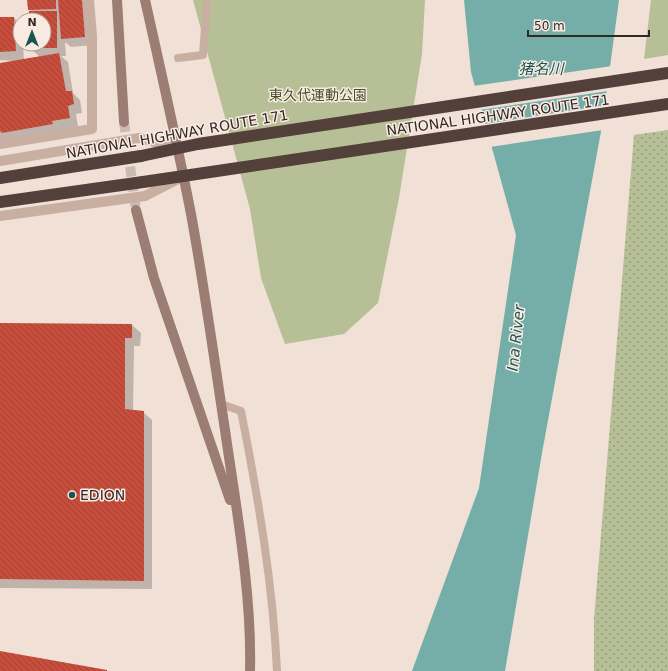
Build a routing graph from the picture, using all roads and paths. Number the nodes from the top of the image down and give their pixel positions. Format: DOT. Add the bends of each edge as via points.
graph roads {
  1 [pos="89,0"];
  2 [pos="117,0"];
  3 [pos="145,0"];
  4 [pos="207,0"];
  5 [pos="178,58"];
  6 [pos="668,73"];
  7 [pos="668,104"];
  8 [pos="124,122"];
  9 [pos="0,144"];
  10 [pos="178,149"];
  11 [pos="0,161"];
  12 [pos="183,177"];
  13 [pos="0,178"];
  14 [pos="0,202"];
  15 [pos="136,210"];
  16 [pos="0,216"];
  17 [pos="221,404"];
  18 [pos="239,525"];
  19 [pos="250,671"];
  20 [pos="277,671"];
  1 -- 9 [label="street" via="92,36 92,128"];
  2 -- 8 [label="street"];
  3 -- 10 [label="street"];
  4 -- 5 [label="lane" via="203,55"];
  6 -- 10 [label="highway, NATIONAL HIGHWAY ROUTE 171"];
  7 -- 12 [label="highway, NATIONAL HIGHWAY ROUTE 171"];
  10 -- 11 [label="street, bridge" via="139,138"];
  10 -- 12 [label="street"];
  10 -- 13 [label="highway, NATIONAL HIGHWAY ROUTE 171, bridge"];
  12 -- 14 [label="highway, NATIONAL HIGHWAY ROUTE 171, bridge"];
  12 -- 16 [label="street, bridge" via="145,196"];
  12 -- 17 [label="street"];
  15 -- 18 [label="street" via="154,278"];
  17 -- 18 [label="street"];
  17 -- 20 [label="lane" via="241,411 266,559"];
  18 -- 19 [label="street" via="251,641"];
}
